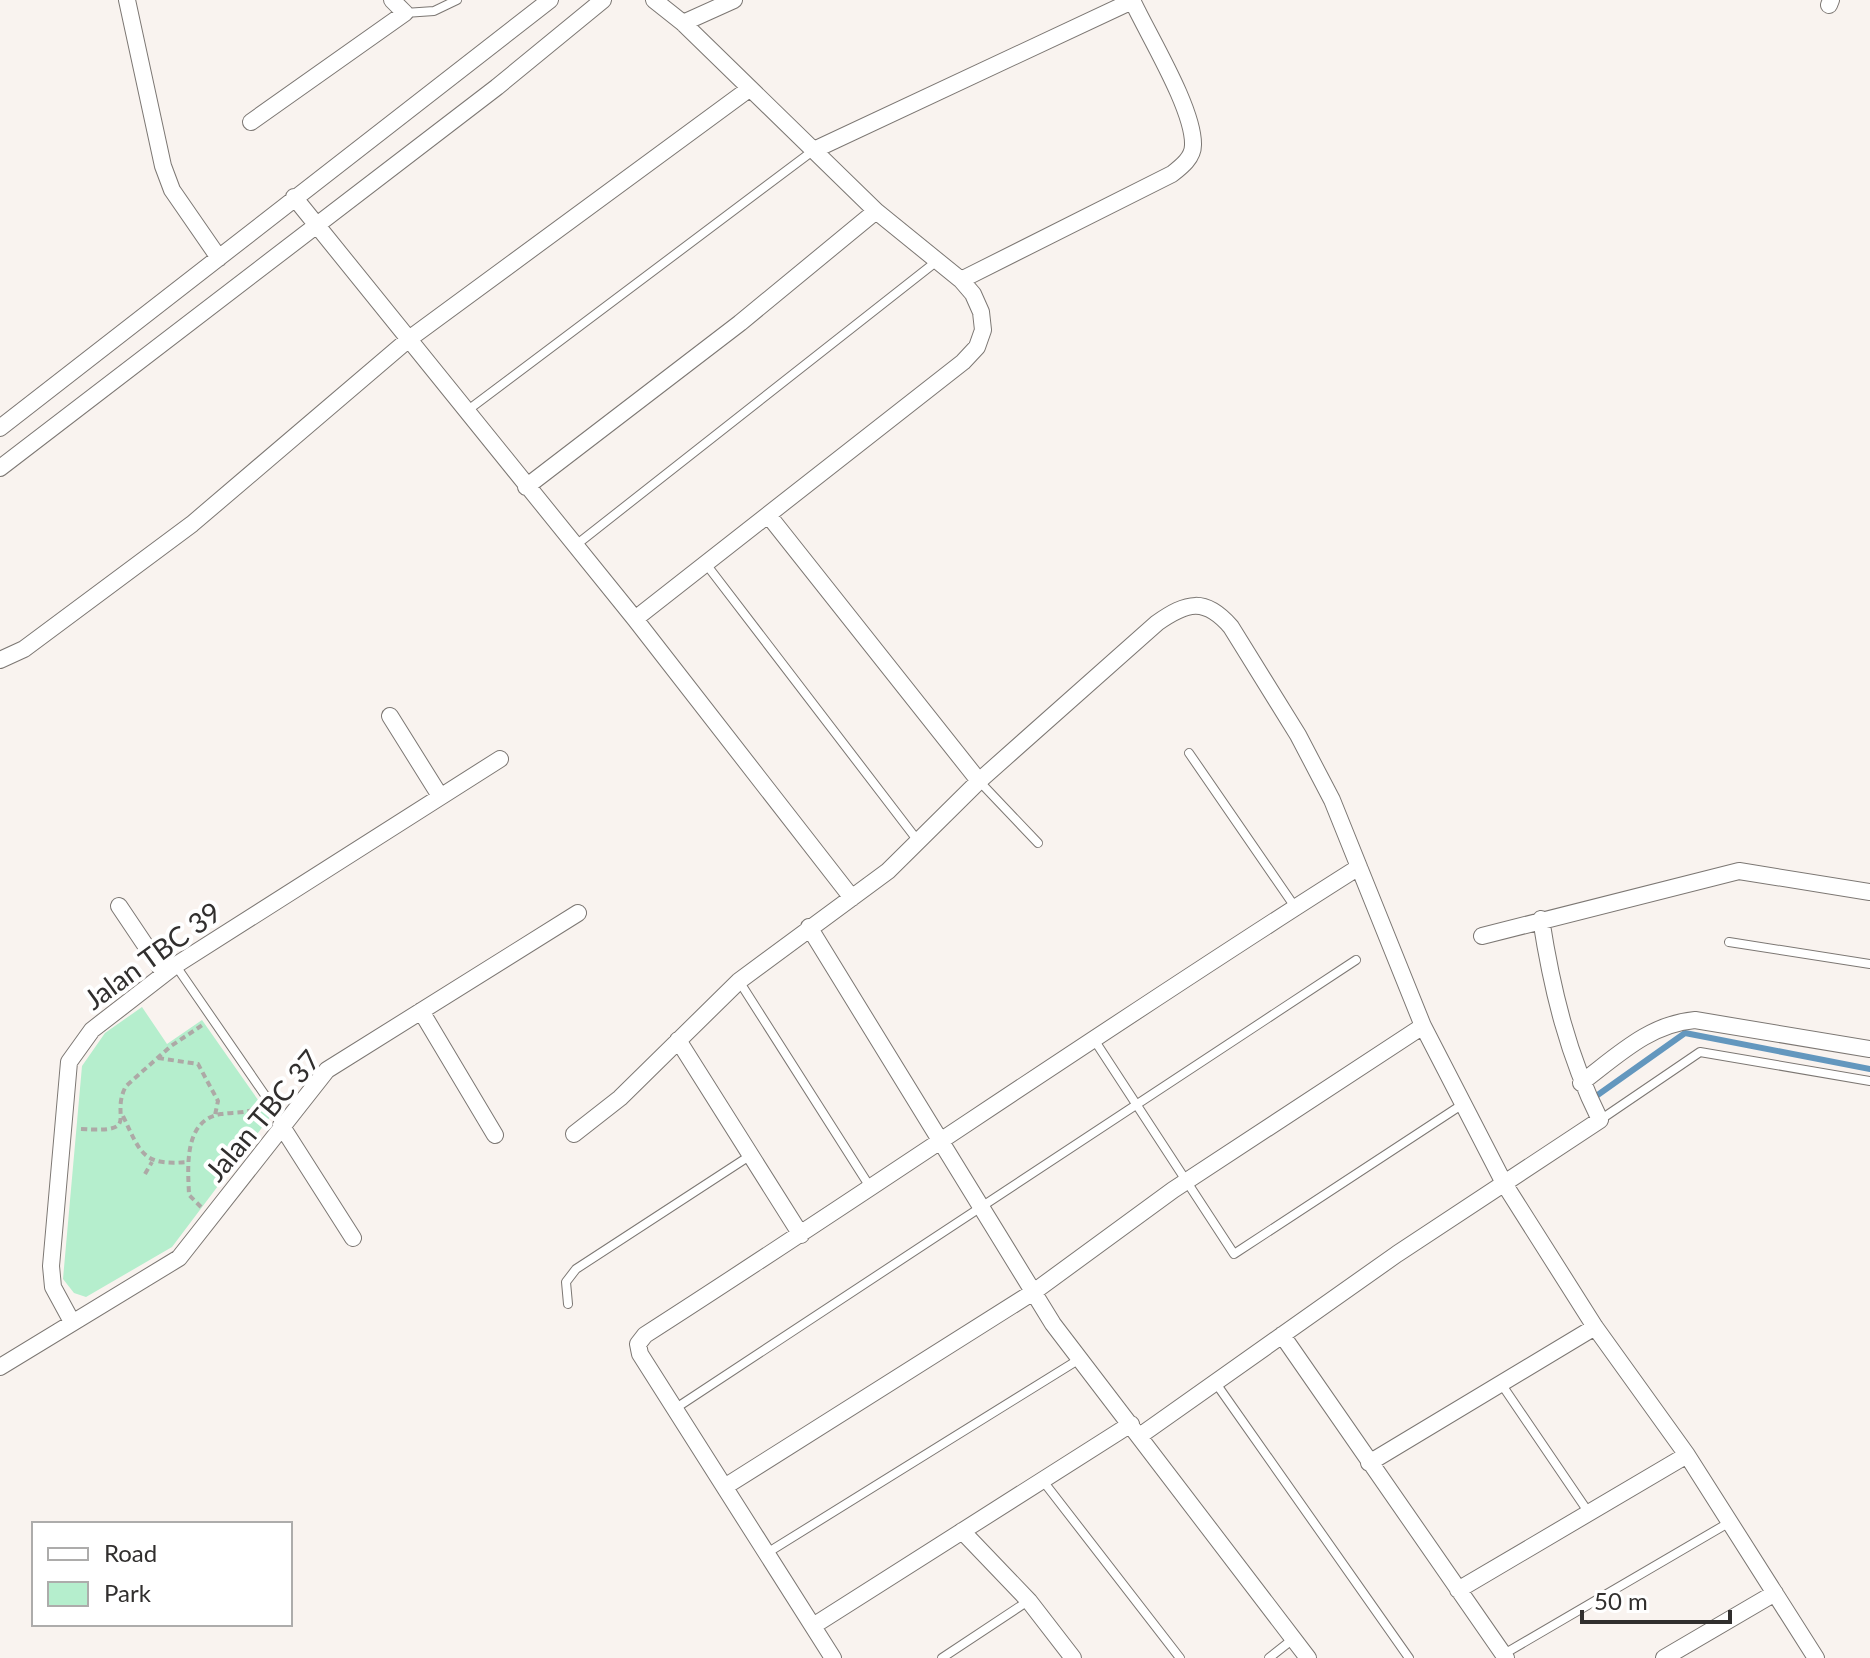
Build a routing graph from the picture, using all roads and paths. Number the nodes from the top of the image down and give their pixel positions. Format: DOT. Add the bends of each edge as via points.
graph roads {
  1 [pos="127,0"];
  2 [pos="392,0"];
  3 [pos="457,0"];
  4 [pos="550,0"];
  5 [pos="603,0"];
  6 [pos="654,0"];
  7 [pos="734,0"];
  8 [pos="1132,0"];
  9 [pos="405,13"];
  10 [pos="683,23"];
  11 [pos="749,89"];
  12 [pos="251,122"];
  13 [pos="814,150"];
  14 [pos="294,197"];
  15 [pos="876,211"];
  16 [pos="317,226"];
  17 [pos="219,258"];
  18 [pos="937,261"];
  19 [pos="961,280"];
  20 [pos="409,339"];
  21 [pos="468,410"];
  22 [pos="0,428"];
  23 [pos="0,468"];
  24 [pos="526,487"];
  25 [pos="769,516"];
  26 [pos="576,546"];
  27 [pos="706,564"];
  28 [pos="635,619"];
  29 [pos="0,660"];
  30 [pos="390,716"];
  31 [pos="1189,753"];
  32 [pos="500,759"];
  33 [pos="979,781"];
  34 [pos="440,796"];
  35 [pos="918,841"];
  36 [pos="1038,843"];
  37 [pos="1359,867"];
  38 [pos="1870,892"];
  39 [pos="852,898"];
  40 [pos="119,906"];
  41 [pos="1295,907"];
  42 [pos="578,913"];
  43 [pos="1541,919"];
  44 [pos="809,927"];
  45 [pos="1482,936"];
  46 [pos="1729,942"];
  47 [pos="1356,960"];
  48 [pos="1870,964"];
  49 [pos="170,969"];
  50 [pos="739,981"];
  51 [pos="421,1011"];
  52 [pos="212,1019"];
  53 [pos="1423,1026"];
  54 [pos="1092,1037"];
  55 [pos="678,1040"];
  56 [pos="1870,1049"];
  57 [pos="158,1058"];
  58 [pos="1870,1081"];
  59 [pos="1581,1083"];
  60 [pos="269,1101"];
  61 [pos="1463,1104"];
  62 [pos="1136,1107"];
  63 [pos="215,1115"];
  64 [pos="123,1116"];
  65 [pos="1600,1120"];
  66 [pos="281,1125"];
  67 [pos="62,1128"];
  68 [pos="574,1134"];
  69 [pos="495,1135"];
  70 [pos="942,1140"];
  71 [pos="751,1155"];
  72 [pos="152,1162"];
  73 [pos="188,1162"];
  74 [pos="145,1174"];
  75 [pos="1186,1182"];
  76 [pos="1505,1185"];
  77 [pos="872,1190"];
  78 [pos="983,1209"];
  79 [pos="212,1215"];
  80 [pos="801,1235"];
  81 [pos="353,1238"];
  82 [pos="1035,1291"];
  83 [pos="568,1304"];
  84 [pos="72,1322"];
  85 [pos="1595,1327"];
  86 [pos="1282,1335"];
  87 [pos="1078,1360"];
  88 [pos="0,1367"];
  89 [pos="1215,1382"];
  90 [pos="1502,1385"];
  91 [pos="676,1408"];
  92 [pos="1136,1430"];
  93 [pos="1687,1455"];
  94 [pos="1369,1463"];
  95 [pos="1042,1480"];
  96 [pos="726,1486"];
  97 [pos="1589,1515"];
  98 [pos="1730,1522"];
  99 [pos="962,1531"];
  100 [pos="767,1553"];
  101 [pos="1458,1590"];
  102 [pos="1775,1593"];
  103 [pos="1029,1601"];
  104 [pos="813,1626"];
  105 [pos="1294,1638"];
  106 [pos="1504,1656"];
  107 [pos="833,1658"];
  108 [pos="942,1658"];
  109 [pos="1073,1658"];
  110 [pos="1180,1658"];
  111 [pos="1269,1658"];
  112 [pos="1308,1658"];
  113 [pos="1409,1658"];
  114 [pos="1664,1658"];
  115 [pos="1816,1658"];
  1 -- 17 [label="street" via="163,166 172,190"];
  2 -- 9 [label="street"];
  3 -- 9 [label="lane" via="434,11"];
  4 -- 14 [label="street"];
  5 -- 16 [label="street"];
  6 -- 10 [label="street"];
  7 -- 10 [label="street"];
  8 -- 13 [label="street"];
  8 -- 19 [label="street" via="1186,113 1193,148 1186,163"];
  9 -- 12 [label="street"];
  10 -- 11 [label="street"];
  11 -- 13 [label="street"];
  11 -- 20 [label="street"];
  13 -- 15 [label="street"];
  13 -- 21 [label="lane"];
  14 -- 16 [label="street"];
  14 -- 17 [label="street"];
  15 -- 18 [label="street"];
  15 -- 24 [label="street"];
  16 -- 20 [label="street"];
  16 -- 23 [label="street"];
  17 -- 22 [label="street"];
  18 -- 19 [label="street"];
  18 -- 26 [label="lane"];
  19 -- 25 [label="street" via="981,312 983,330 977,347"];
  20 -- 21 [label="street"];
  20 -- 29 [label="street" via="192,524 24,649"];
  21 -- 24 [label="street"];
  24 -- 26 [label="street"];
  25 -- 27 [label="street"];
  25 -- 33 [label="street"];
  26 -- 28 [label="street"];
  27 -- 28 [label="street"];
  27 -- 35 [label="lane"];
  28 -- 39 [label="street"];
  30 -- 34 [label="street"];
  31 -- 41 [label="lane"];
  32 -- 34 [label="street, Jalan TBC 39"];
  33 -- 35 [label="street"];
  33 -- 36 [label="lane"];
  33 -- 37 [label="street" via="1157,623 1181,608 1203,605 1231,627 1298,735"];
  34 -- 49 [label="street, Jalan TBC 39"];
  35 -- 39 [label="street"];
  37 -- 41 [label="street"];
  37 -- 53 [label="street"];
  38 -- 43 [label="street" via="1739,871"];
  39 -- 44 [label="street"];
  40 -- 49 [label="street"];
  41 -- 54 [label="street"];
  42 -- 51 [label="street, Jalan TBC 37"];
  43 -- 45 [label="street"];
  43 -- 59 [label="street" via="1562,1027"];
  44 -- 50 [label="street"];
  44 -- 70 [label="street"];
  46 -- 48 [label="lane"];
  47 -- 62 [label="lane"];
  49 -- 52 [label="lane"];
  49 -- 67 [label="street, Jalan TBC 39" via="92,1030 69,1062"];
  50 -- 55 [label="street"];
  50 -- 77 [label="lane"];
  51 -- 66 [label="street, Jalan TBC 37" via="327,1070"];
  51 -- 69 [label="street"];
  52 -- 57 [label="path"];
  52 -- 60 [label="lane"];
  53 -- 61 [label="street"];
  53 -- 75 [label="street"];
  54 -- 62 [label="lane"];
  54 -- 70 [label="street"];
  55 -- 68 [label="street" via="620,1098"];
  55 -- 71 [label="street"];
  56 -- 59 [label="street" via="1695,1020 1677,1022 1644,1036"];
  57 -- 63 [label="path" via="198,1064 218,1101"];
  57 -- 64 [label="path" via="124,1090"];
  58 -- 65 [label="lane" via="1700,1052"];
  59 -- 65 [label="street"];
  60 -- 63 [label="path" via="253,1111"];
  60 -- 66 [label="lane"];
  61 -- 75 [label="lane" via="1234,1254"];
  61 -- 76 [label="street"];
  62 -- 75 [label="lane"];
  62 -- 78 [label="lane"];
  63 -- 73 [label="path" via="192,1140"];
  64 -- 67 [label="path" via="107,1131"];
  64 -- 72 [label="path" via="142,1154"];
  65 -- 76 [label="street"];
  66 -- 79 [label="street, Jalan TBC 37"];
  66 -- 81 [label="street"];
  67 -- 84 [label="street, Jalan TBC 39" via="51,1266 53,1287"];
  70 -- 77 [label="street"];
  70 -- 78 [label="street"];
  71 -- 80 [label="street"];
  71 -- 83 [label="lane" via="576,1269 566,1282"];
  72 -- 73 [label="path"];
  72 -- 74 [label="path"];
  73 -- 79 [label="path" via="189,1195"];
  75 -- 82 [label="street"];
  76 -- 85 [label="street"];
  76 -- 86 [label="street"];
  77 -- 80 [label="street"];
  78 -- 82 [label="street"];
  78 -- 91 [label="lane"];
  79 -- 84 [label="street, Jalan TBC 37" via="179,1258"];
  80 -- 91 [label="street" via="638,1344"];
  82 -- 87 [label="street"];
  82 -- 96 [label="street"];
  84 -- 88 [label="street, Jalan TBC 37"];
  85 -- 90 [label="street"];
  85 -- 93 [label="street"];
  86 -- 89 [label="street"];
  86 -- 94 [label="street"];
  87 -- 92 [label="street"];
  87 -- 100 [label="lane"];
  89 -- 92 [label="street"];
  89 -- 113 [label="lane"];
  90 -- 94 [label="street"];
  90 -- 97 [label="lane"];
  91 -- 96 [label="street"];
  92 -- 95 [label="street"];
  92 -- 105 [label="street"];
  93 -- 97 [label="street"];
  93 -- 98 [label="street"];
  94 -- 101 [label="street"];
  95 -- 99 [label="street"];
  95 -- 110 [label="lane"];
  96 -- 100 [label="street"];
  97 -- 101 [label="street"];
  98 -- 102 [label="street"];
  98 -- 106 [label="lane"];
  99 -- 103 [label="street"];
  99 -- 104 [label="street"];
  100 -- 104 [label="street"];
  101 -- 106 [label="street"];
  102 -- 114 [label="street"];
  102 -- 115 [label="street"];
  103 -- 108 [label="lane"];
  103 -- 109 [label="street"];
  104 -- 107 [label="street"];
  105 -- 111 [label="lane"];
  105 -- 112 [label="street"];
}
